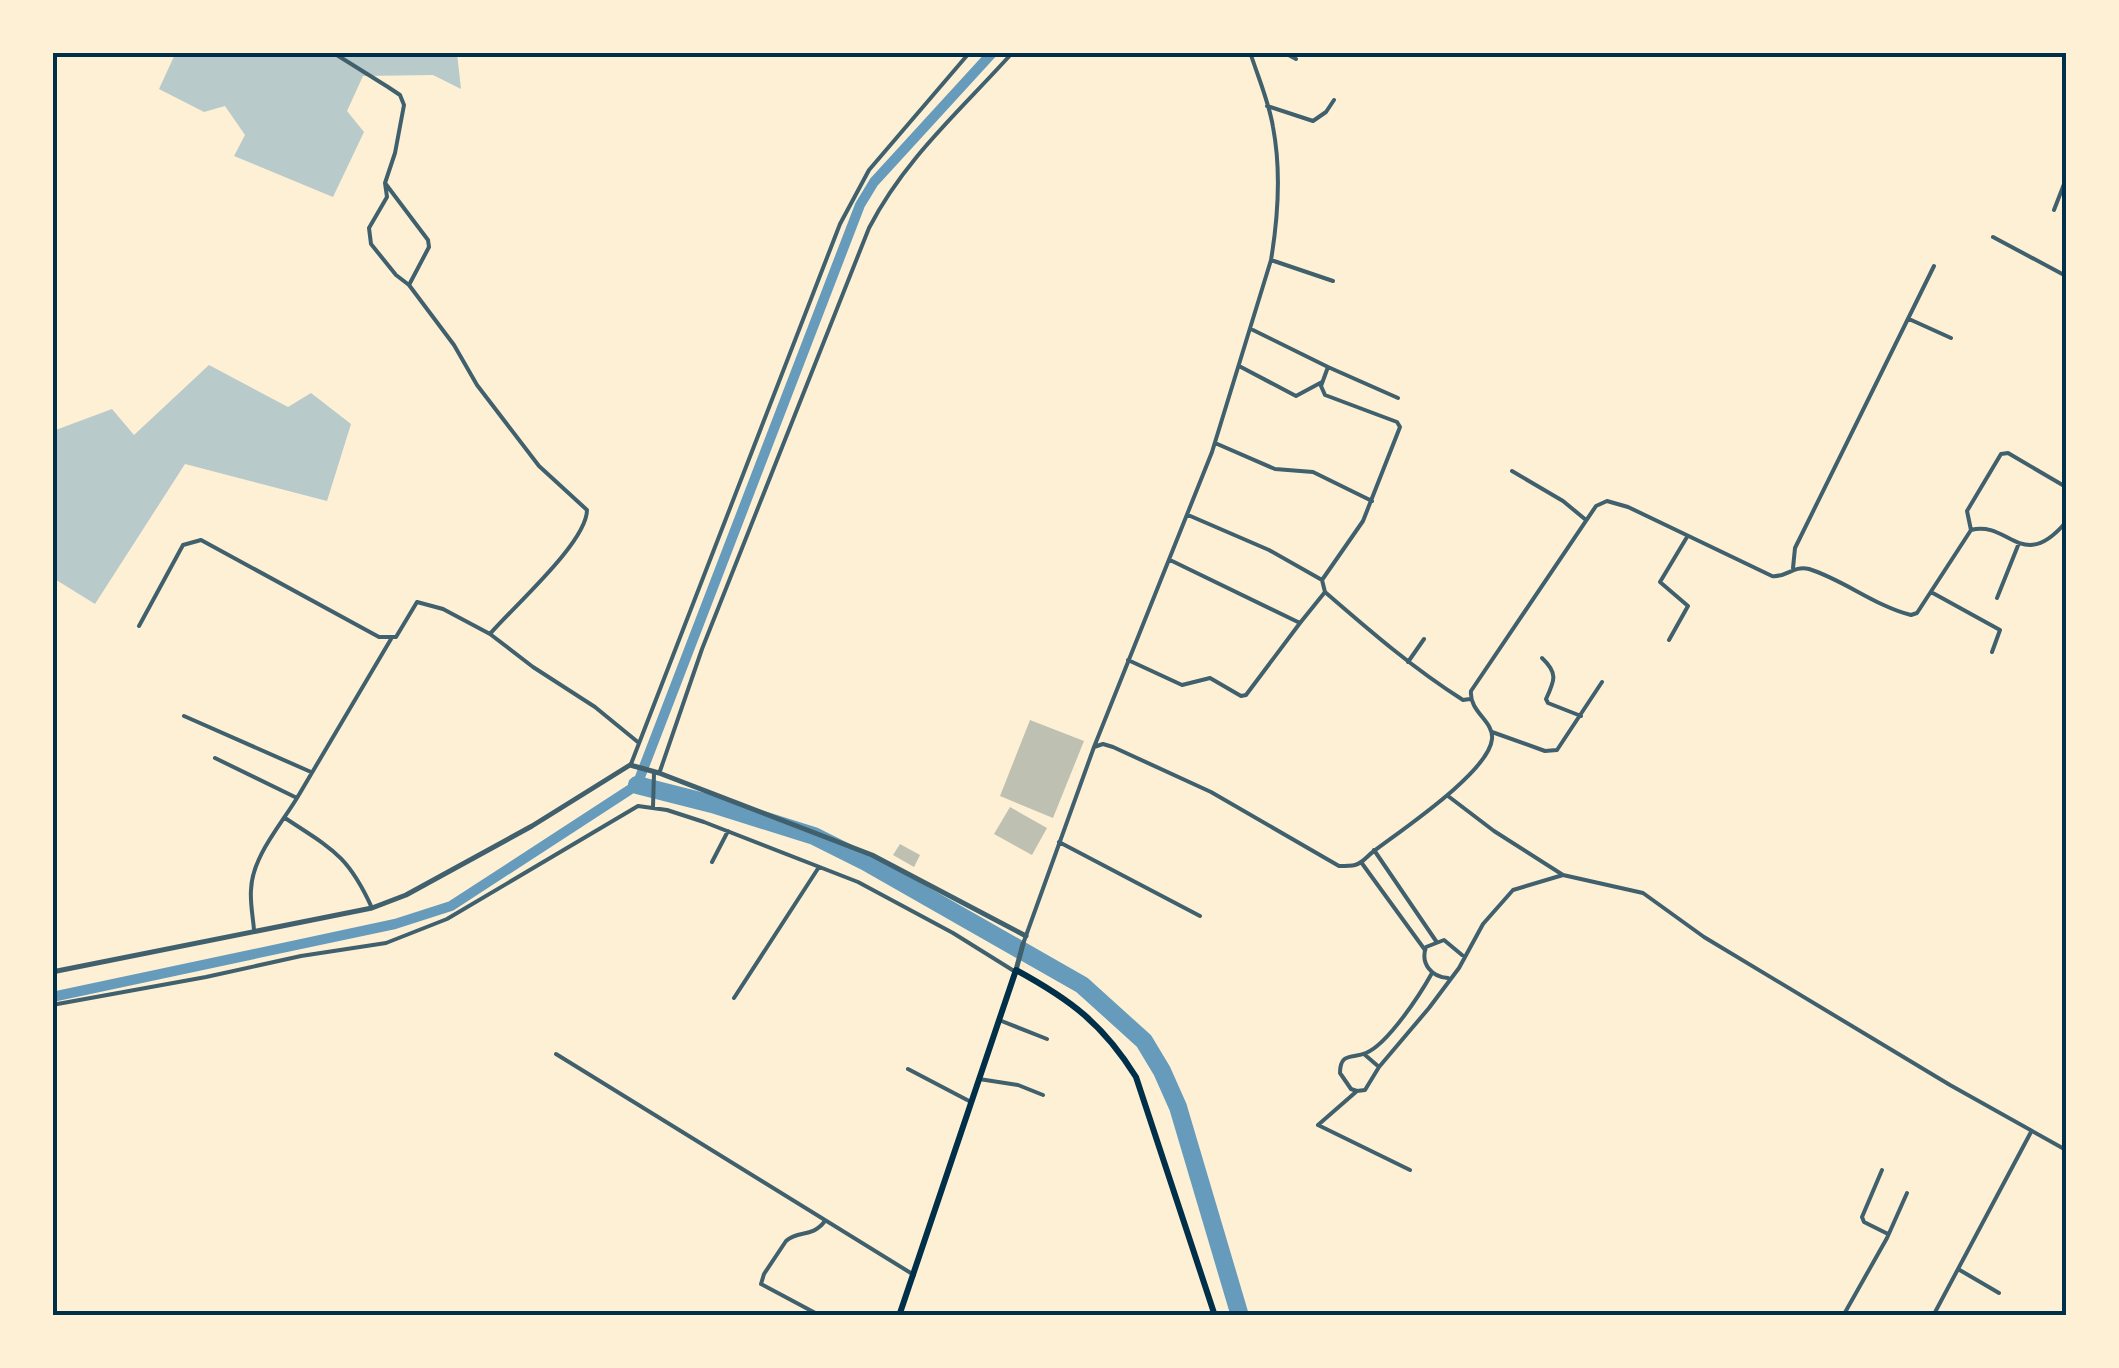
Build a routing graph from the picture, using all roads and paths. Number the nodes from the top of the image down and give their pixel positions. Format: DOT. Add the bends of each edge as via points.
graph roads {
  1 [pos="332,52"];
  2 [pos="970,52"];
  3 [pos="1013,52"];
  4 [pos="1250,52"];
  5 [pos="1284,52"];
  6 [pos="1296,59"];
  7 [pos="1334,100"];
  8 [pos="1267,106"];
  9 [pos="2066,179"];
  10 [pos="385,183"];
  11 [pos="2054,210"];
  12 [pos="1993,237"];
  13 [pos="1271,260"];
  14 [pos="1934,266"];
  15 [pos="2066,276"];
  16 [pos="1332,281"];
  17 [pos="409,284"];
  18 [pos="1910,319"];
  19 [pos="1250,330"];
  20 [pos="1951,338"];
  21 [pos="1239,366"];
  22 [pos="1328,367"];
  23 [pos="1323,382"];
  24 [pos="1398,398"];
  25 [pos="1214,443"];
  26 [pos="1512,471"];
  27 [pos="2066,487"];
  28 [pos="1372,501"];
  29 [pos="1188,515"];
  30 [pos="1586,520"];
  31 [pos="2066,522"];
  32 [pos="1971,530"];
  33 [pos="1687,538"];
  34 [pos="2019,543"];
  35 [pos="1170,560"];
  36 [pos="1794,568"];
  37 [pos="1322,580"];
  38 [pos="1326,592"];
  39 [pos="1931,592"];
  40 [pos="1998,598"];
  41 [pos="1300,623"];
  42 [pos="139,626"];
  43 [pos="490,634"];
  44 [pos="390,639"];
  45 [pos="1424,639"];
  46 [pos="1669,640"];
  47 [pos="1992,652"];
  48 [pos="1542,658"];
  49 [pos="1128,660"];
  50 [pos="1408,662"];
  51 [pos="1602,682"];
  52 [pos="1470,699"];
  53 [pos="184,716"];
  54 [pos="1581,716"];
  55 [pos="1492,732"];
  56 [pos="640,743"];
  57 [pos="1094,746"];
  58 [pos="215,758"];
  59 [pos="633,766"];
  60 [pos="312,772"];
  61 [pos="655,774"];
  62 [pos="1448,796"];
  63 [pos="296,798"];
  64 [pos="652,807"];
  65 [pos="285,818"];
  66 [pos="728,832"];
  67 [pos="1059,842"];
  68 [pos="1374,850"];
  69 [pos="712,862"];
  70 [pos="1361,862"];
  71 [pos="819,867"];
  72 [pos="1563,875"];
  73 [pos="372,908"];
  74 [pos="1200,916"];
  75 [pos="254,930"];
  76 [pos="1026,936"];
  77 [pos="1436,941"];
  78 [pos="1023,944"];
  79 [pos="1425,950"];
  80 [pos="1463,956"];
  81 [pos="1016,969"];
  82 [pos="52,972"];
  83 [pos="1432,973"];
  84 [pos="1448,978"];
  85 [pos="734,998"];
  86 [pos="52,1006"];
  87 [pos="999,1020"];
  88 [pos="1047,1039"];
  89 [pos="556,1054"];
  90 [pos="1364,1054"];
  91 [pos="1379,1067"];
  92 [pos="908,1069"];
  93 [pos="979,1079"];
  94 [pos="1356,1090"];
  95 [pos="1044,1094"];
  96 [pos="972,1102"];
  97 [pos="2031,1132"];
  98 [pos="2066,1150"];
  99 [pos="1410,1170"];
  100 [pos="1882,1170"];
  101 [pos="1907,1193"];
  102 [pos="826,1221"];
  103 [pos="1888,1234"];
  104 [pos="1958,1270"];
  105 [pos="914,1275"];
  106 [pos="1999,1293"];
  107 [pos="821,1316"];
  108 [pos="899,1316"];
  109 [pos="1215,1316"];
  110 [pos="1843,1316"];
  111 [pos="1933,1316"];
  1 -- 10 [label="street" via="400,95 396,153"];
  2 -- 56 [label="street" via="869,170 840,224"];
  3 -- 61 [label="street" via="896,180 869,228"];
  4 -- 8 [label="street"];
  5 -- 6 [label="street"];
  7 -- 8 [label="street" via="1312,121"];
  8 -- 13 [label="street" via="1277,163"];
  9 -- 11 [label="street"];
  10 -- 17 [label="street" via="428,240"];
  10 -- 17 [label="street" via="388,196 368,237"];
  12 -- 15 [label="street"];
  13 -- 16 [label="street"];
  13 -- 19 [label="street"];
  14 -- 18 [label="street"];
  17 -- 43 [label="street" via="539,466 587,510 562,560"];
  18 -- 20 [label="street"];
  18 -- 36 [label="street" via="1795,548"];
  19 -- 21 [label="street"];
  19 -- 22 [label="street"];
  21 -- 23 [label="street" via="1296,396"];
  21 -- 25 [label="street"];
  22 -- 23 [label="street"];
  22 -- 24 [label="street"];
  23 -- 28 [label="street" via="1325,395 1400,426"];
  25 -- 28 [label="street" via="1275,469 1313,472"];
  25 -- 29 [label="street"];
  26 -- 30 [label="street"];
  27 -- 32 [label="street" via="2002,454 1967,511"];
  28 -- 37 [label="street"];
  29 -- 35 [label="street"];
  29 -- 37 [label="street"];
  30 -- 33 [label="street" via="1607,501"];
  30 -- 52 [label="street"];
  31 -- 34 [label="street" via="2043,542"];
  32 -- 34 [label="street" via="1986,528"];
  32 -- 39 [label="street"];
  33 -- 36 [label="street" via="1772,576"];
  33 -- 46 [label="street" via="1660,582 1688,606"];
  34 -- 40 [label="street"];
  35 -- 41 [label="street"];
  35 -- 49 [label="street"];
  36 -- 39 [label="street" via="1911,615"];
  37 -- 38 [label="street"];
  38 -- 41 [label="street"];
  38 -- 50 [label="street"];
  39 -- 47 [label="street" via="2000,630"];
  41 -- 49 [label="street" via="1246,695 1210,678 1182,685"];
  42 -- 44 [label="street" via="183,545 200,540 354,626"];
  43 -- 44 [label="street" via="417,602"];
  43 -- 56 [label="street"];
  44 -- 60 [label="street"];
  45 -- 50 [label="street"];
  48 -- 54 [label="street" via="1556,678 1548,704"];
  49 -- 57 [label="street"];
  50 -- 52 [label="street"];
  51 -- 54 [label="street"];
  52 -- 55 [label="street"];
  53 -- 60 [label="street"];
  54 -- 55 [label="street" via="1552,752"];
  55 -- 62 [label="street" via="1486,754"];
  56 -- 59 [label="street"];
  57 -- 67 [label="street"];
  57 -- 70 [label="street" via="1113,747 1171,772 1329,862"];
  58 -- 63 [label="street"];
  59 -- 61 [label="street"];
  59 -- 73 [label="street"];
  60 -- 63 [label="street"];
  61 -- 64 [label="street"];
  61 -- 76 [label="street" via="872,854"];
  62 -- 68 [label="street"];
  62 -- 72 [label="street"];
  63 -- 65 [label="street"];
  64 -- 66 [label="street"];
  64 -- 86 [label="street" via="624,812 447,919 386,943"];
  65 -- 73 [label="street" via="351,867"];
  65 -- 75 [label="street" via="254,873"];
  66 -- 69 [label="street"];
  66 -- 71 [label="street"];
  67 -- 74 [label="street"];
  67 -- 76 [label="street"];
  68 -- 70 [label="street"];
  68 -- 77 [label="street"];
  70 -- 79 [label="street"];
  71 -- 81 [label="street"];
  71 -- 85 [label="street"];
  72 -- 80 [label="street" via="1513,890"];
  72 -- 97 [label="street" via="1642,893 1704,937"];
  73 -- 75 [label="street"];
  75 -- 82 [label="street"];
  76 -- 78 [label="street"];
  77 -- 79 [label="street"];
  77 -- 80 [label="street" via="1447,941"];
  78 -- 81 [label="street"];
  79 -- 83 [label="street"];
  80 -- 84 [label="street"];
  81 -- 87 [label="main road"];
  81 -- 109 [label="main road" via="1084,1012 1136,1077"];
  83 -- 84 [label="street"];
  83 -- 90 [label="street" via="1390,1032"];
  84 -- 91 [label="street"];
  87 -- 88 [label="street"];
  87 -- 93 [label="main road"];
  89 -- 102 [label="street"];
  90 -- 91 [label="street"];
  90 -- 94 [label="street" via="1349,1054 1340,1065 1344,1082"];
  91 -- 94 [label="street" via="1365,1090"];
  92 -- 96 [label="street"];
  93 -- 95 [label="street"];
  93 -- 96 [label="main road"];
  94 -- 99 [label="street" via="1318,1125"];
  96 -- 105 [label="main road"];
  97 -- 98 [label="street"];
  97 -- 104 [label="street"];
  100 -- 103 [label="street" via="1862,1218"];
  101 -- 103 [label="street"];
  102 -- 105 [label="street"];
  102 -- 107 [label="street" via="790,1237 761,1284"];
  103 -- 110 [label="street"];
  104 -- 106 [label="street"];
  104 -- 111 [label="street"];
  105 -- 108 [label="main road"];
}
